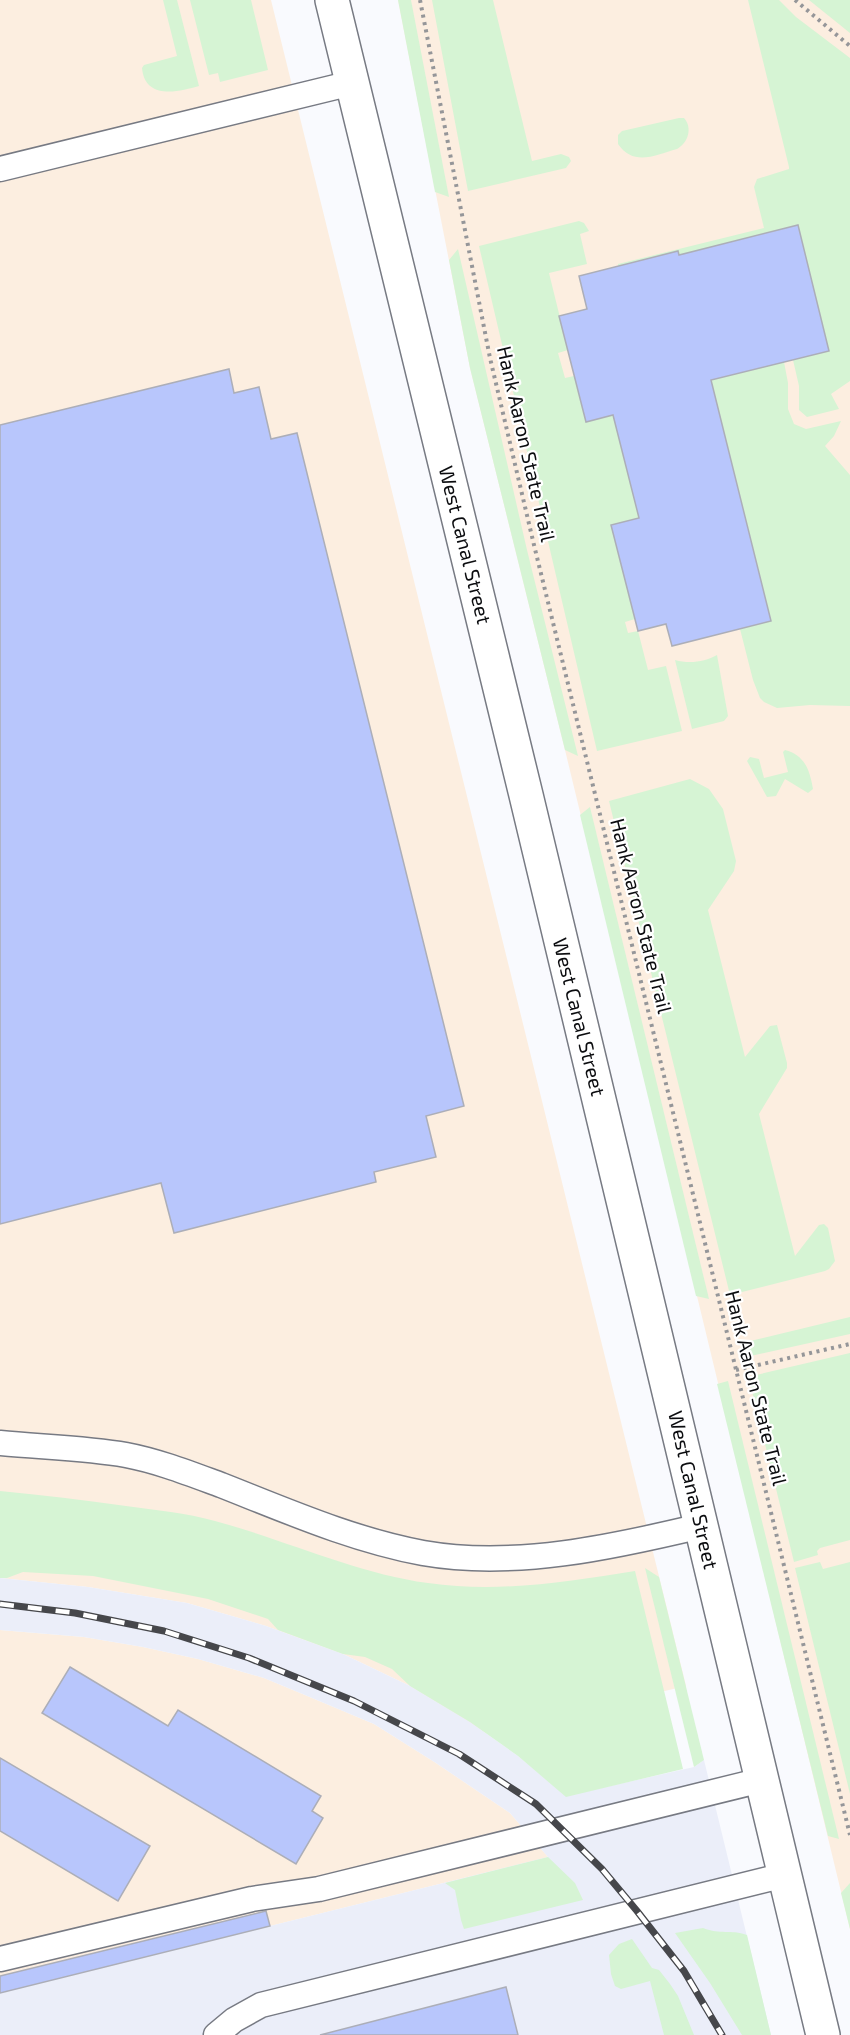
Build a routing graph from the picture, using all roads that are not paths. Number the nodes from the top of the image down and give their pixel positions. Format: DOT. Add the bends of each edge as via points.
graph roads {
  1 [pos="337,8"];
  2 [pos="352,83"];
  3 [pos="0,169"];
  4 [pos="0,1443"];
  5 [pos="701,1526"];
  6 [pos="762,1780"];
  7 [pos="785,1875"];
  8 [pos="0,1959"];
  9 [pos="216,2035"];
  10 [pos="823,2035"];
  1 -- 2 [label="street, West Canal Street"];
  2 -- 3 [label="lane"];
  2 -- 5 [label="street, West Canal Street"];
  4 -- 5 [label="lane" via="127,1455 205,1478 366,1540 425,1553 468,1558 570,1552 628,1544"];
  5 -- 6 [label="street, West Canal Street"];
  6 -- 7 [label="street, West Canal Street"];
  6 -- 8 [label="lane" via="319,1889 252,1899"];
  7 -- 9 [label="lane" via="261,2005"];
  7 -- 10 [label="street, West Canal Street"];
}
